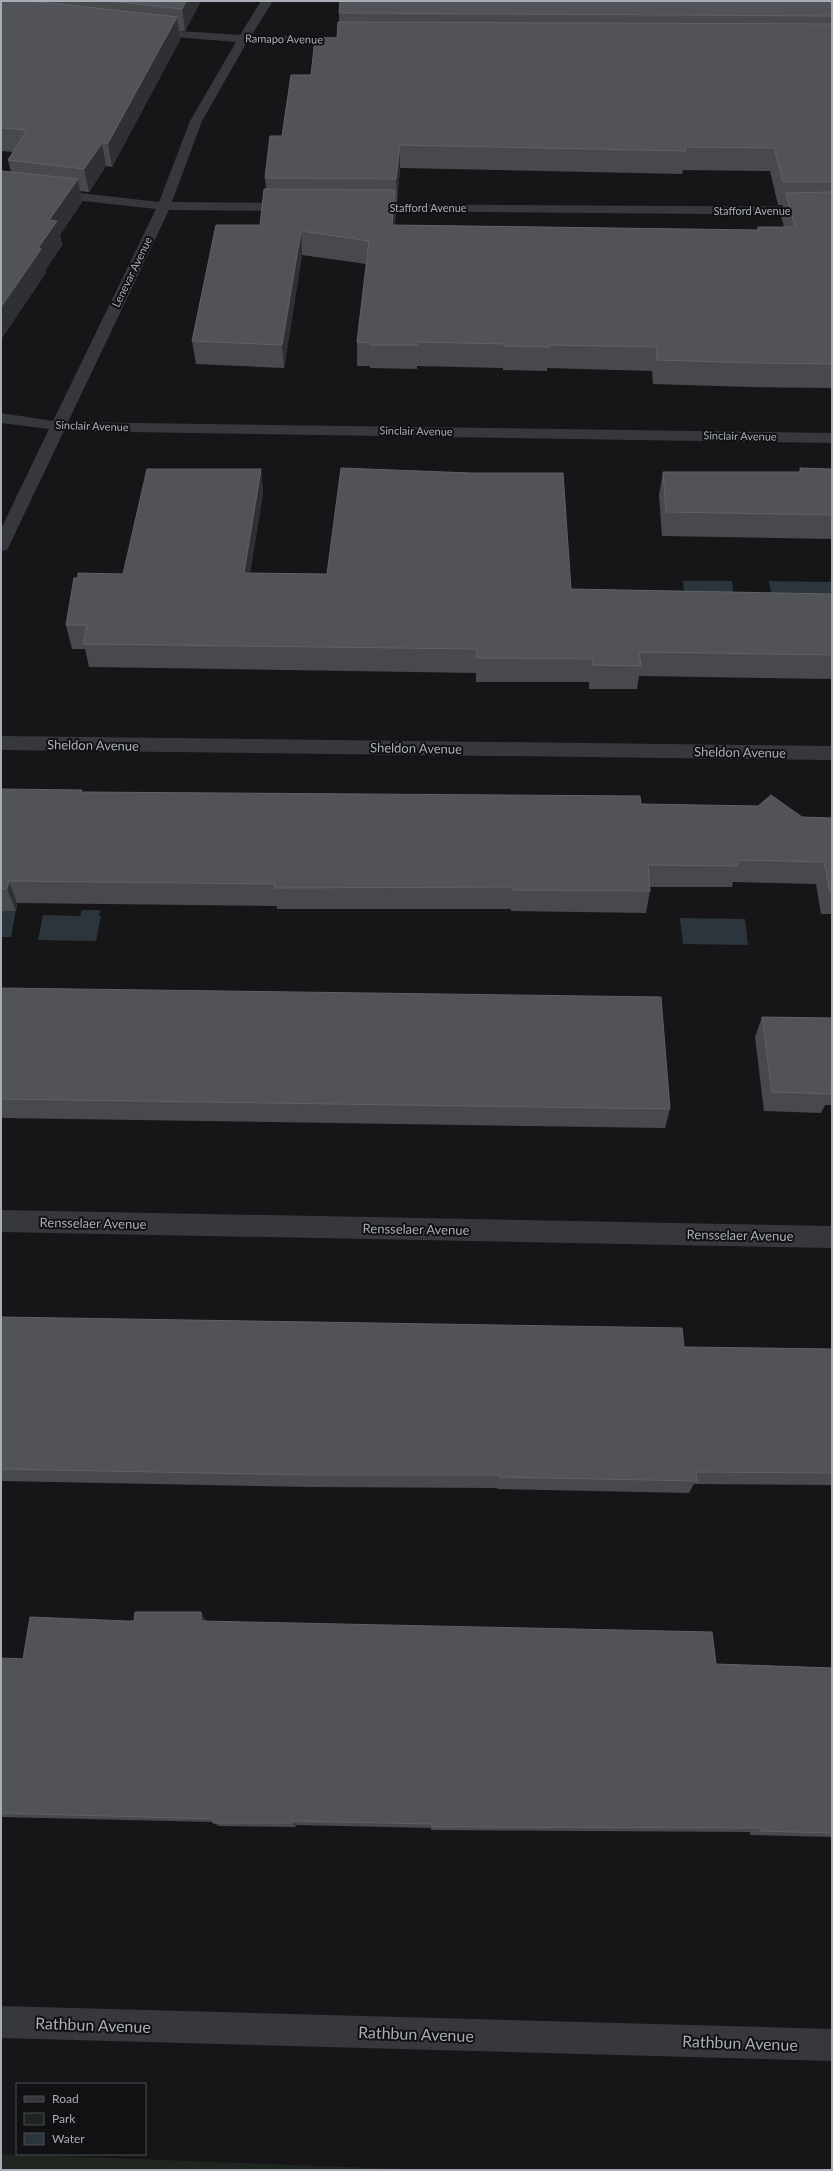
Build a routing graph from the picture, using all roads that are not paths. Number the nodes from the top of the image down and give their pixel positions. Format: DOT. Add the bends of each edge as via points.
graph roads {
  1 [pos="267,1"];
  2 [pos="139,30"];
  3 [pos="244,39"];
  4 [pos="358,40"];
  5 [pos="1,188"];
  6 [pos="164,206"];
  7 [pos="301,207"];
  8 [pos="348,208"];
  9 [pos="832,211"];
  10 [pos="1,418"];
  11 [pos="58,426"];
  12 [pos="832,438"];
  13 [pos="1,546"];
  14 [pos="1,744"];
  15 [pos="832,753"];
  16 [pos="1,1221"];
  17 [pos="832,1237"];
  18 [pos="1,2022"];
  19 [pos="832,2045"];
  1 -- 3 [label="street, Lenevar Avenue"];
  2 -- 3 [label="street, Ramapo Avenue"];
  3 -- 4 [label="street, Ramapo Avenue"];
  3 -- 6 [label="street, Lenevar Avenue" via="196,121"];
  5 -- 6 [label="street"];
  6 -- 7 [label="street"];
  6 -- 11 [label="street, Lenevar Avenue"];
  8 -- 9 [label="street, Stafford Avenue"];
  10 -- 11 [label="street, Sinclair Avenue"];
  11 -- 12 [label="street, Sinclair Avenue"];
  11 -- 13 [label="street, Lenevar Avenue"];
  14 -- 15 [label="street, Sheldon Avenue"];
  16 -- 17 [label="street, Rensselaer Avenue"];
  18 -- 19 [label="street, Rathbun Avenue"];
}
